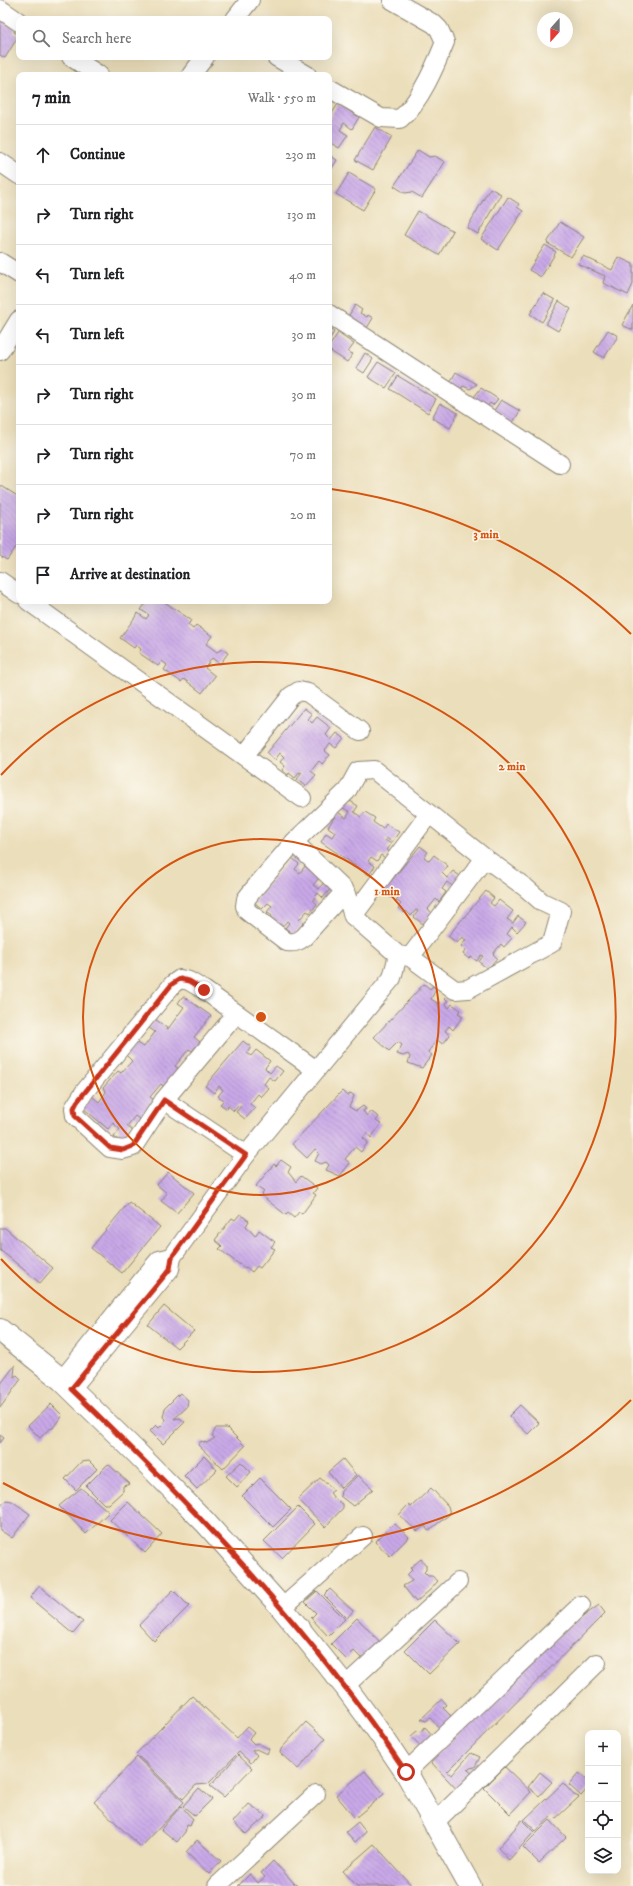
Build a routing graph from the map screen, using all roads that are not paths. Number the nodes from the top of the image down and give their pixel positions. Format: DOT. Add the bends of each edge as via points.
graph roads {
  1 [pos="250,0"];
  2 [pos="392,0"];
  3 [pos="0,10"];
  4 [pos="238,16"];
  5 [pos="16,20"];
  6 [pos="76,60"];
  7 [pos="203,60"];
  8 [pos="281,60"];
  9 [pos="94,72"];
  10 [pos="193,72"];
  11 [pos="302,72"];
  12 [pos="332,90"];
  13 [pos="0,162"];
  14 [pos="16,173"];
  15 [pos="0,262"];
  16 [pos="16,272"];
  17 [pos="332,316"];
  18 [pos="16,325"];
  19 [pos="0,351"];
  20 [pos="560,464"];
  21 [pos="0,581"];
  22 [pos="16,592"];
  23 [pos="32,604"];
  24 [pos="360,731"];
  25 [pos="244,756"];
  26 [pos="302,798"];
  27 [pos="429,814"];
  28 [pos="294,842"];
  29 [pos="485,858"];
  30 [pos="346,891"];
  31 [pos="354,916"];
  32 [pos="404,956"];
  33 [pos="236,1014"];
  34 [pos="316,1070"];
  35 [pos="164,1100"];
  36 [pos="246,1155"];
  37 [pos="0,1330"];
  38 [pos="66,1385"];
  39 [pos="362,1536"];
  40 [pos="458,1582"];
  41 [pos="581,1605"];
  42 [pos="282,1608"];
  43 [pos="597,1663"];
  44 [pos="345,1686"];
  45 [pos="406,1772"];
  46 [pos="316,1794"];
  47 [pos="435,1822"];
  48 [pos="217,1886"];
  49 [pos="470,1886"];
  1 -- 4 [label="street"];
  2 -- 12 [label="street" via="434,24 445,42 411,110 400,119 381,118"];
  3 -- 5 [label="street"];
  6 -- 9 [label="street"];
  7 -- 10 [label="street"];
  8 -- 11 [label="street"];
  13 -- 14 [label="street"];
  15 -- 16 [label="street"];
  17 -- 20 [label="street"];
  18 -- 19 [label="street"];
  21 -- 22 [label="street"];
  23 -- 25 [label="street"];
  24 -- 25 [label="street" via="308,693 299,691 291,696"];
  25 -- 26 [label="street"];
  27 -- 28 [label="street" via="374,770 358,771 347,791"];
  27 -- 29 [label="street"];
  27 -- 31 [label="street"];
  28 -- 30 [label="street"];
  28 -- 30 [label="street" via="246,900 247,911 287,942 299,942"];
  29 -- 32 [label="street"];
  29 -- 32 [label="street" via="542,902 561,911 552,943 463,990 455,990"];
  30 -- 31 [label="street"];
  31 -- 32 [label="street"];
  32 -- 34 [label="street" via="392,978"];
  33 -- 34 [label="street"];
  33 -- 35 [label="street"];
  33 -- 35 [label="street" via="189,981 180,979 172,984 81,1096 74,1108 75,1116 110,1148 123,1150 133,1146"];
  34 -- 36 [label="street"];
  35 -- 36 [label="street"];
  36 -- 38 [label="street" via="172,1257 170,1269"];
  37 -- 38 [label="main road"];
  38 -- 42 [label="main road" via="194,1511"];
  39 -- 42 [label="street"];
  40 -- 44 [label="street"];
  41 -- 45 [label="street"];
  42 -- 44 [label="main road"];
  43 -- 47 [label="street"];
  44 -- 45 [label="main road"];
  45 -- 47 [label="main road"];
  46 -- 48 [label="street"];
  47 -- 49 [label="main road"];
}
